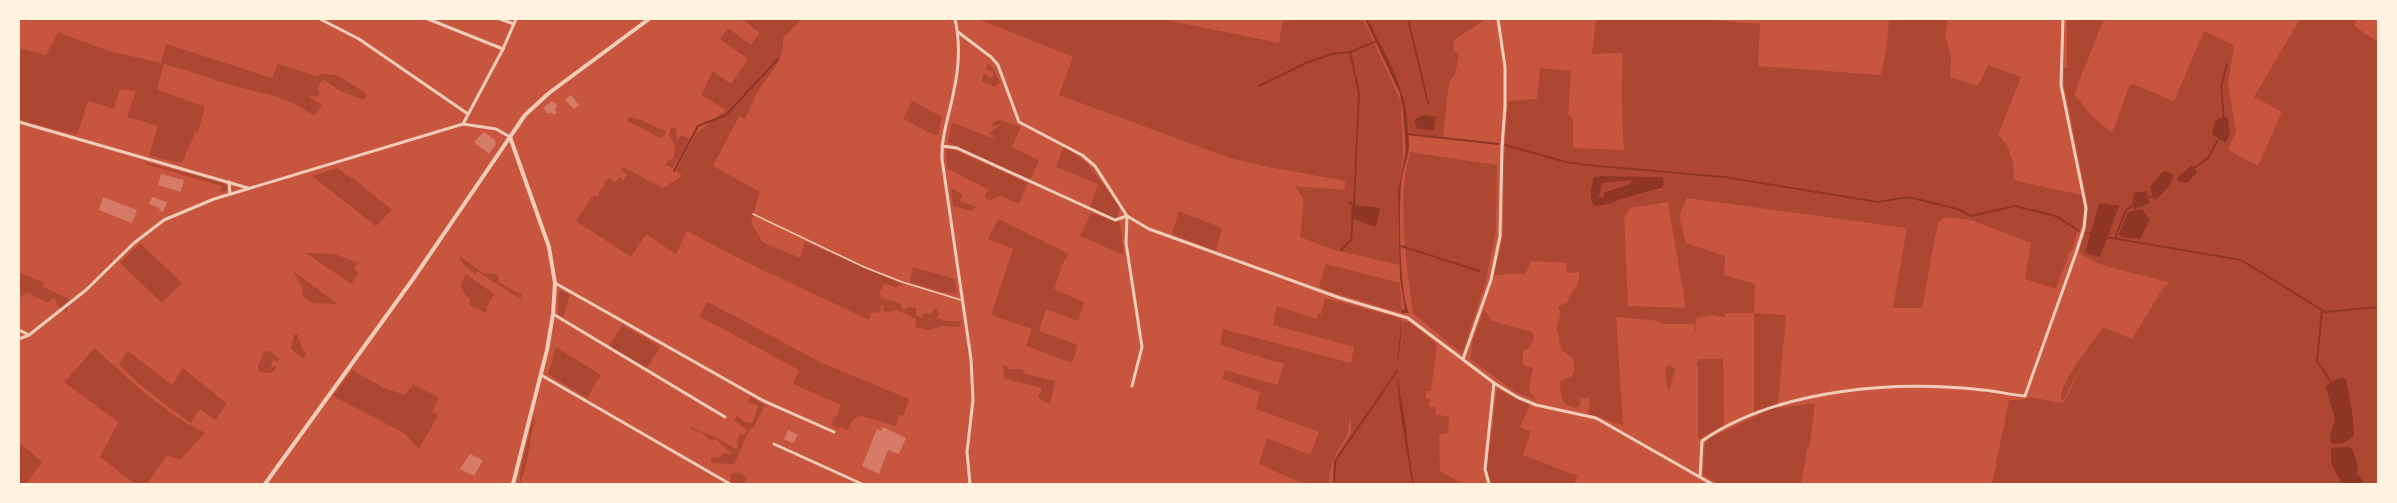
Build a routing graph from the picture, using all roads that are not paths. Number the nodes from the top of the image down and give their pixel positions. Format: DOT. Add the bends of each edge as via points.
graph roads {
  1 [pos="320,19"];
  2 [pos="428,19"];
  3 [pos="500,19"];
  4 [pos="516,19"];
  5 [pos="649,19"];
  6 [pos="955,19"];
  7 [pos="1498,19"];
  8 [pos="2063,19"];
  9 [pos="514,24"];
  10 [pos="958,32"];
  11 [pos="502,50"];
  12 [pos="468,114"];
  13 [pos="19,122"];
  14 [pos="463,124"];
  15 [pos="510,137"];
  16 [pos="942,146"];
  17 [pos="229,182"];
  18 [pos="250,188"];
  19 [pos="230,194"];
  20 [pos="753,214"];
  21 [pos="1127,216"];
  22 [pos="555,283"];
  23 [pos="963,300"];
  24 [pos="553,314"];
  25 [pos="19,330"];
  26 [pos="29,335"];
  27 [pos="19,339"];
  28 [pos="1464,359"];
  29 [pos="541,375"];
  30 [pos="1494,383"];
  31 [pos="1132,386"];
  32 [pos="725,417"];
  33 [pos="834,432"];
  34 [pos="774,444"];
  35 [pos="1700,477"];
  36 [pos="265,484"];
  37 [pos="513,484"];
  38 [pos="730,484"];
  39 [pos="862,484"];
  40 [pos="970,484"];
  41 [pos="1489,484"];
  42 [pos="1712,484"];
  1 -- 12 [label="street" via="359,39"];
  2 -- 11 [label="street"];
  3 -- 9 [label="street"];
  4 -- 9 [label="street"];
  5 -- 15 [label="street" via="537,103"];
  6 -- 10 [label="street"];
  7 -- 28 [label="street" via="1505,67 1500,236 1491,280"];
  8 -- 35 [label="street" via="2061,85 2086,208 2086,219 2025,396 1977,389 1904,387 1861,389 1800,398 1736,422 1702,442"];
  9 -- 11 [label="street"];
  10 -- 16 [label="street" via="955,89"];
  10 -- 21 [label="street" via="991,57 998,66 1019,122 1082,155 1095,166"];
  11 -- 12 [label="street"];
  12 -- 14 [label="street"];
  13 -- 17 [label="street"];
  14 -- 15 [label="street" via="496,130"];
  14 -- 18 [label="street"];
  15 -- 22 [label="street" via="549,246"];
  15 -- 36 [label="street" via="413,279"];
  16 -- 21 [label="street" via="957,148 1115,220"];
  16 -- 23 [label="street" via="942,168"];
  17 -- 18 [label="street"];
  17 -- 19 [label="street"];
  18 -- 19 [label="street"];
  19 -- 26 [label="street" via="164,220 134,243 86,290"];
  20 -- 23 [label="lane" via="864,267 902,282"];
  21 -- 28 [label="street" via="1148,230 1340,298 1408,318"];
  21 -- 31 [label="street" via="1126,243 1142,347"];
  22 -- 24 [label="street"];
  22 -- 33 [label="street" via="762,400"];
  23 -- 40 [label="street" via="971,359 973,400 967,452"];
  24 -- 29 [label="street"];
  24 -- 32 [label="street"];
  25 -- 26 [label="street"];
  26 -- 27 [label="street"];
  28 -- 30 [label="street"];
  29 -- 37 [label="street"];
  29 -- 38 [label="street"];
  30 -- 35 [label="street" via="1536,405 1596,418"];
  30 -- 41 [label="street" via="1485,469"];
  34 -- 39 [label="street"];
  35 -- 42 [label="street"];
}
